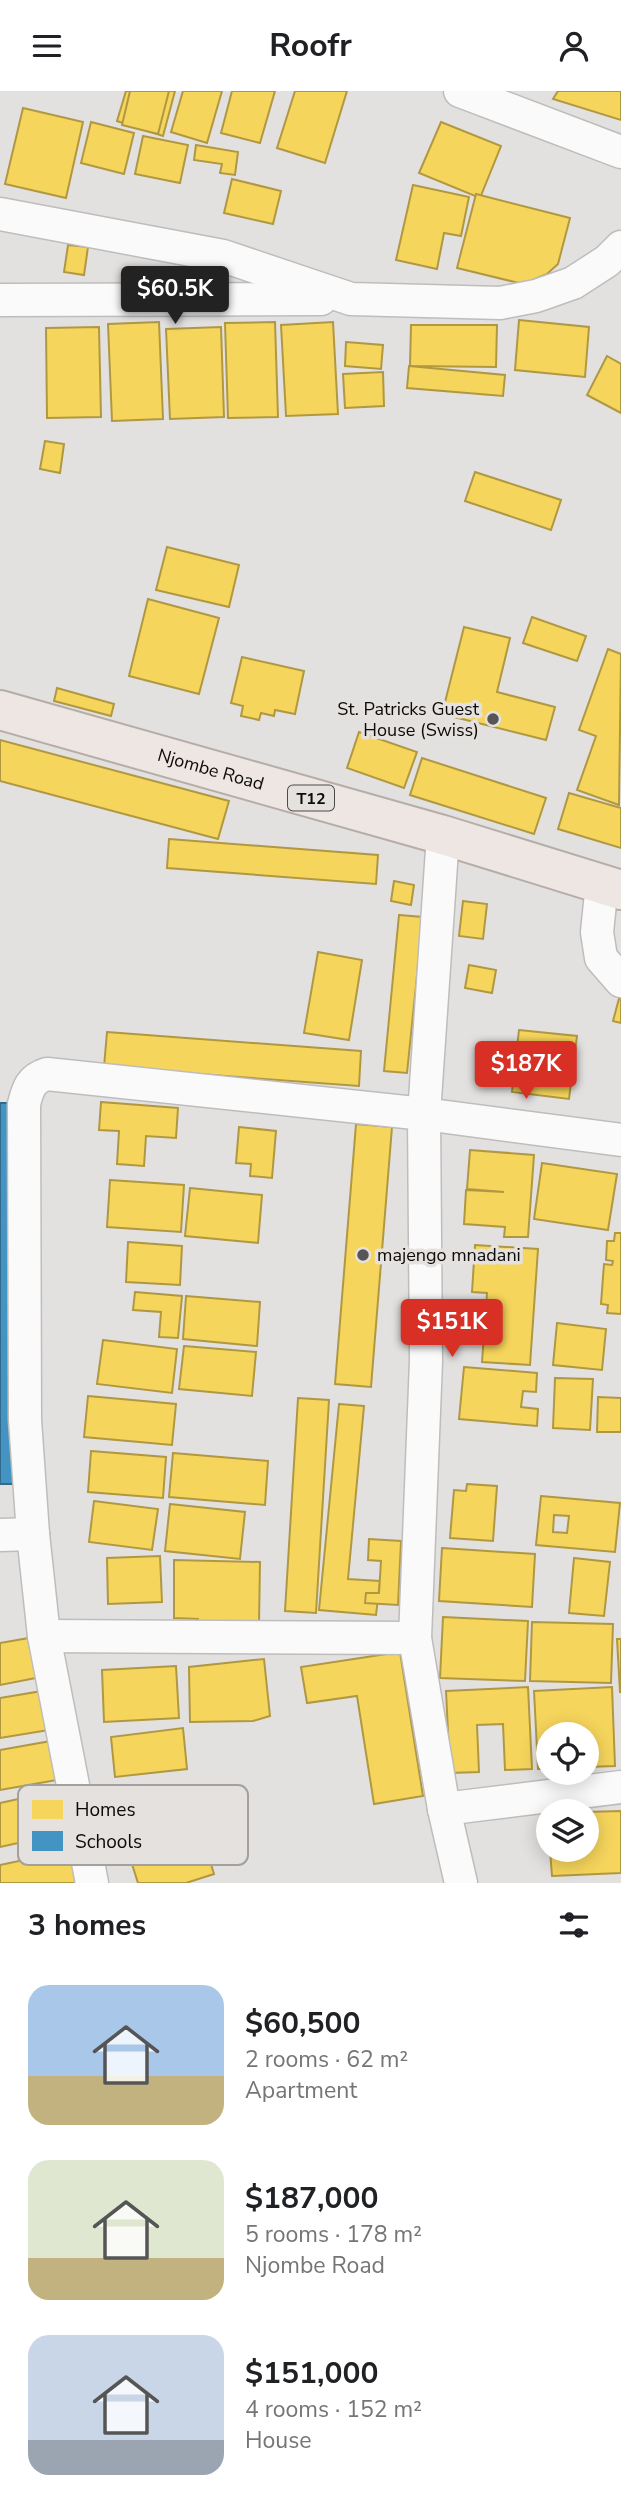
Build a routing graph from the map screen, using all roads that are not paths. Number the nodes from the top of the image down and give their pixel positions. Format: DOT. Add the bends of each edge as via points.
graph roads {
  1 [pos="460,91"];
  2 [pos="621,152"];
  3 [pos="0,214"];
  4 [pos="621,247"];
  5 [pos="351,299"];
  6 [pos="0,300"];
  7 [pos="0,710"];
  8 [pos="443,835"];
  9 [pos="612,887"];
  10 [pos="621,981"];
  11 [pos="424,1114"];
  12 [pos="621,1140"];
  13 [pos="33,1534"];
  14 [pos="0,1535"];
  15 [pos="44,1636"];
  16 [pos="415,1639"];
  17 [pos="73,1785"];
  18 [pos="621,1787"];
  19 [pos="444,1809"];
  20 [pos="89,1865"];
  21 [pos="92,1883"];
  22 [pos="461,1883"];
  1 -- 2 [label="street"];
  3 -- 5 [label="street" via="223,256"];
  4 -- 5 [label="street" via="573,283 500,303"];
  5 -- 6 [label="street"];
  7 -- 8 [label="highway, Njombe Road / T12"];
  8 -- 9 [label="highway, Njombe Road / T12"];
  8 -- 11 [label="street"];
  9 -- 10 [label="street" via="597,932 601,958"];
  11 -- 12 [label="street"];
  11 -- 13 [label="street" via="47,1075 29,1086 24,1104 25,1420"];
  11 -- 16 [label="street" via="426,1361"];
  13 -- 14 [label="street"];
  13 -- 15 [label="street"];
  15 -- 16 [label="street"];
  15 -- 17 [label="street"];
  16 -- 19 [label="street"];
  18 -- 19 [label="street"];
  19 -- 22 [label="street"];
  20 -- 21 [label="street"];
}
